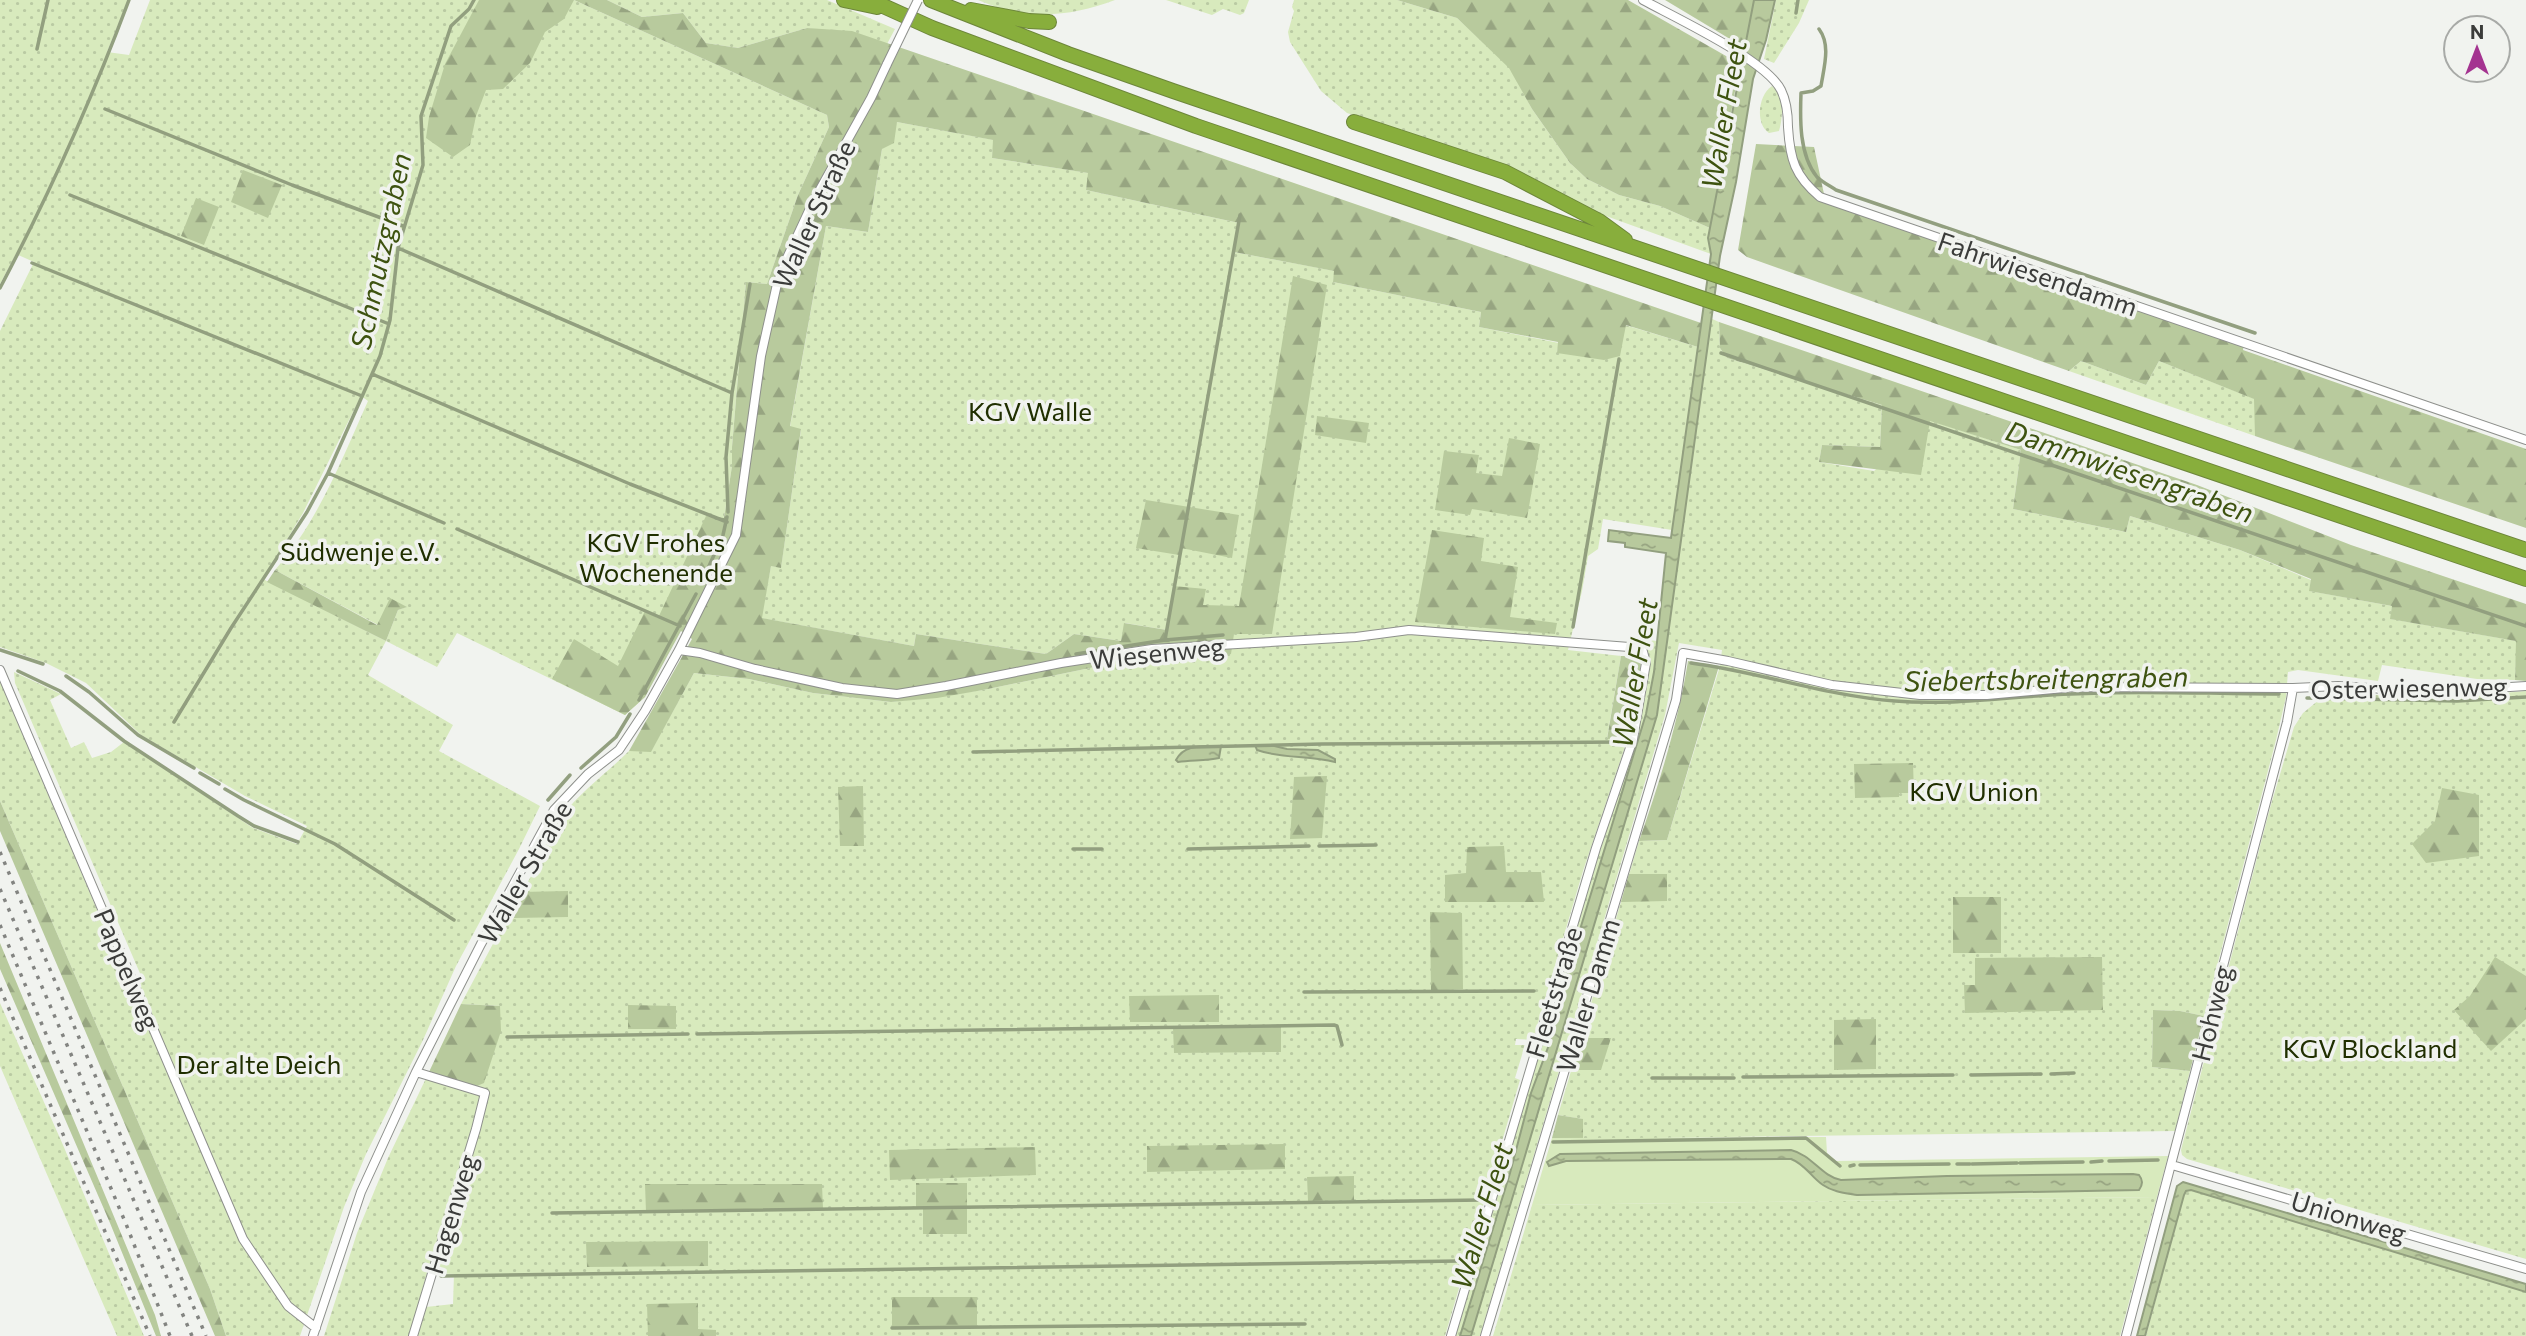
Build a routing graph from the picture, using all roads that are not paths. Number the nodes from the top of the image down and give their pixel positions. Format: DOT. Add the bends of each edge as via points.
graph roads {
  1 [pos="844,0"];
  2 [pos="870,0"];
  3 [pos="918,0"];
  4 [pos="1643,0"];
  5 [pos="938,3"];
  6 [pos="891,10"];
  7 [pos="1049,22"];
  8 [pos="1354,122"];
  9 [pos="1638,249"];
  10 [pos="2526,440"];
  11 [pos="2526,550"];
  12 [pos="2526,579"];
  13 [pos="1642,648"];
  14 [pos="679,650"];
  15 [pos="1683,653"];
  16 [pos="0,670"];
  17 [pos="2526,686"];
  18 [pos="2292,688"];
  19 [pos="416,1072"];
  20 [pos="2172,1165"];
  21 [pos="2526,1269"];
  22 [pos="314,1332"];
  23 [pos="413,1336"];
  24 [pos="1451,1336"];
  25 [pos="1485,1336"];
  26 [pos="2126,1336"];
  1 -- 6 [label="highway"];
  2 -- 6 [label="highway"];
  3 -- 14 [label="street, Waller Straße, bridge" via="871,99 813,202 777,284 761,356 736,535"];
  4 -- 10 [label="street, Fahrwiesendamm" via="1774,78 1787,108 1794,163 1802,182 1820,197"];
  5 -- 7 [label="highway"];
  5 -- 9 [label="highway" via="1173,91"];
  6 -- 12 [label="highway" via="1196,126"];
  8 -- 9 [label="highway" via="1505,172 1599,221"];
  9 -- 11 [label="highway"];
  13 -- 14 [label="street, Wiesenweg" via="1409,630 1152,649 897,694 842,688"];
  13 -- 24 [label="street, Fleetstraße" via="1646,663 1633,739"];
  14 -- 19 [label="street, Waller Straße" via="619,750 562,800 550,817"];
  15 -- 18 [label="street, Osterwiesenweg" via="1832,685 1920,695 2076,687"];
  15 -- 25 [label="street, Waller Damm" via="1676,700"];
  16 -- 22 [label="street, Pappelweg" via="243,1239 288,1306"];
  17 -- 18 [label="street, Osterwiesenweg" via="2430,692"];
  18 -- 20 [label="street, Hohweg"];
  19 -- 22 [label="street, Waller Straße" via="361,1192"];
  19 -- 23 [label="street, Hagenweg" via="485,1093"];
  20 -- 21 [label="street, Unionweg"];
  20 -- 26 [label="street, Hohweg"];
}
